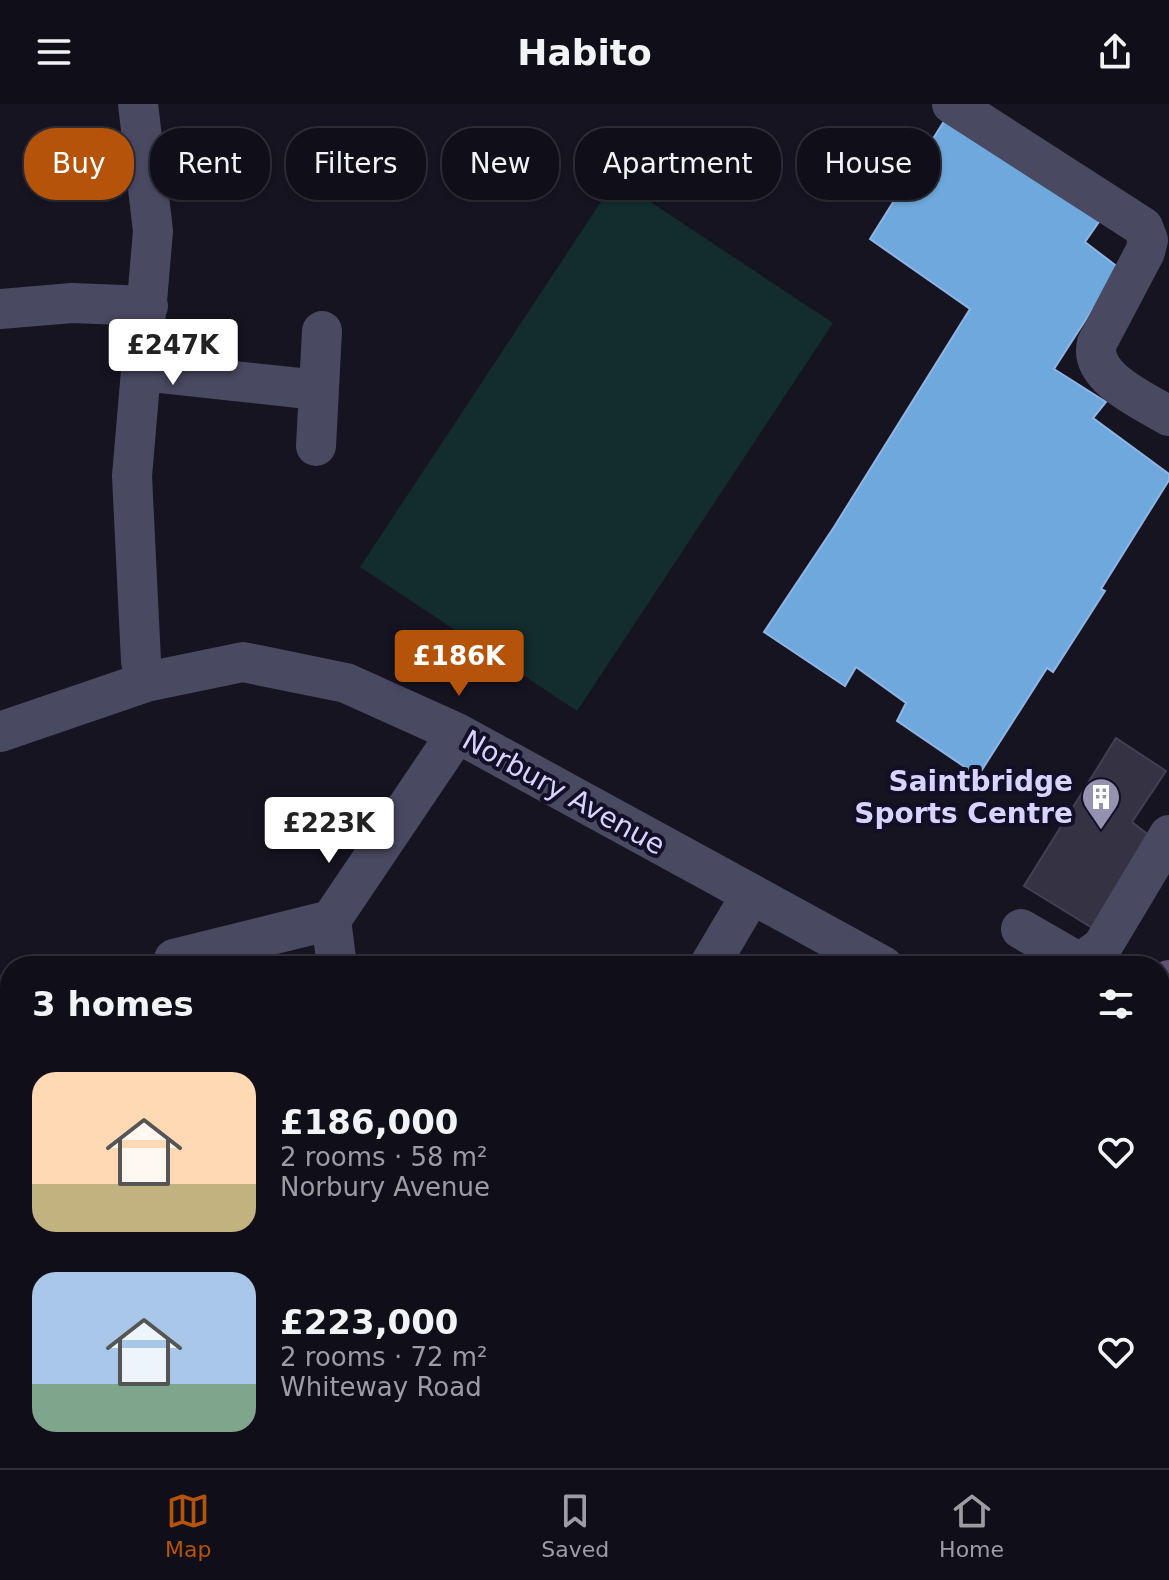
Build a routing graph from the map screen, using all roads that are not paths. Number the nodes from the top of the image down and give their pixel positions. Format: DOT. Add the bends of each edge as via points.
graph roads {
  1 [pos="138,104"];
  2 [pos="952,104"];
  3 [pos="148,306"];
  4 [pos="0,309"];
  5 [pos="322,331"];
  6 [pos="143,371"];
  7 [pos="318,390"];
  8 [pos="1169,416"];
  9 [pos="316,446"];
  10 [pos="146,682"];
  11 [pos="0,732"];
  12 [pos="457,733"];
  13 [pos="1169,835"];
  14 [pos="751,895"];
  15 [pos="331,920"];
  16 [pos="1021,929"];
  17 [pos="186,956"];
  18 [pos="336,956"];
  19 [pos="715,956"];
  20 [pos="864,956"];
  21 [pos="1068,956"];
  22 [pos="1090,956"];
  1 -- 3 [label="street" via="153,231"];
  2 -- 8 [label="street" via="1143,227 1145,252 1097,343 1096,360 1113,381"];
  3 -- 4 [label="street" via="72,303"];
  3 -- 6 [label="street"];
  5 -- 7 [label="street"];
  6 -- 7 [label="street"];
  6 -- 10 [label="street" via="132,476"];
  7 -- 9 [label="street"];
  10 -- 11 [label="street, Norbury Avenue"];
  10 -- 12 [label="street, Norbury Avenue" via="243,662 346,683"];
  12 -- 14 [label="street, Norbury Avenue"];
  12 -- 15 [label="street"];
  13 -- 22 [label="street" via="1102,947"];
  14 -- 19 [label="street"];
  14 -- 20 [label="street, Norbury Avenue"];
  15 -- 17 [label="street"];
  15 -- 18 [label="street"];
  16 -- 21 [label="street"];
}
